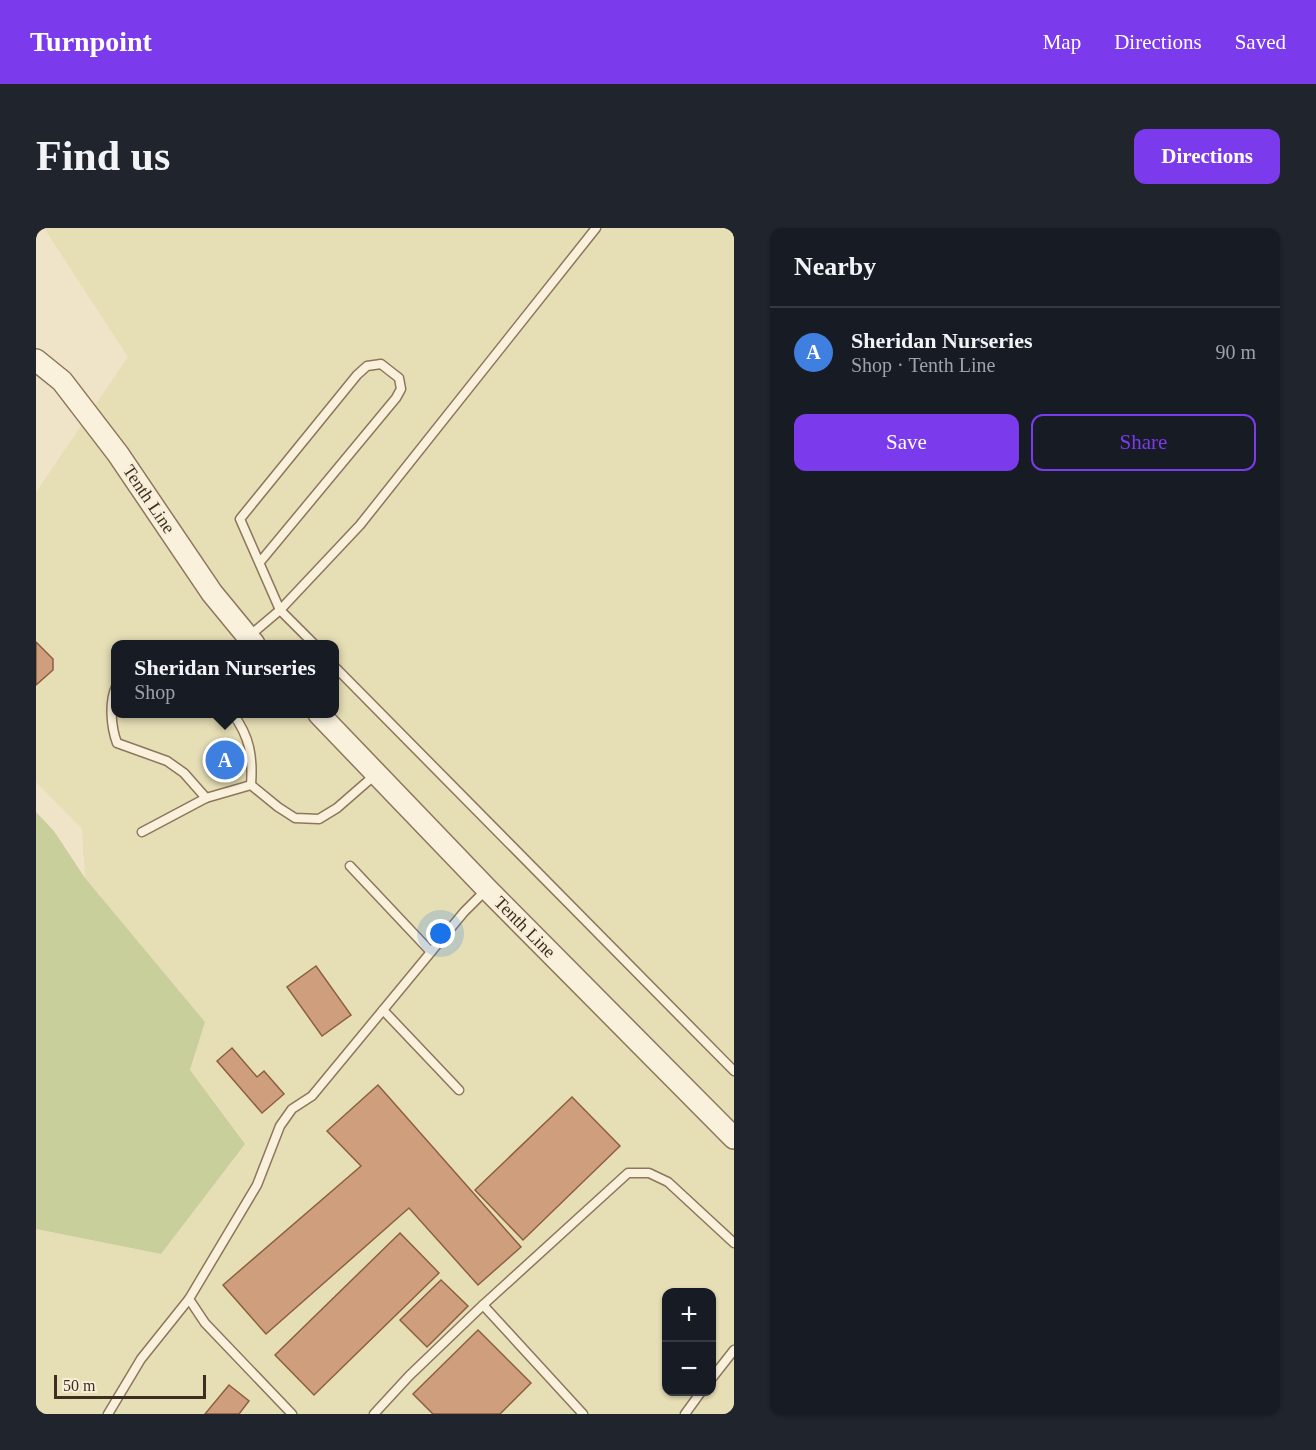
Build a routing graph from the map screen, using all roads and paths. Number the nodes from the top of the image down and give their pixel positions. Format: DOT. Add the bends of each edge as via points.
graph roads {
  1 [pos="596,228"];
  2 [pos="36,360"];
  3 [pos="260,562"];
  4 [pos="280,610"];
  5 [pos="250,640"];
  6 [pos="252,640"];
  7 [pos="309,640"];
  8 [pos="339,671"];
  9 [pos="113,718"];
  10 [pos="235,718"];
  11 [pos="323,718"];
  12 [pos="378,773"];
  13 [pos="251,785"];
  14 [pos="206,798"];
  15 [pos="142,832"];
  16 [pos="350,866"];
  17 [pos="487,889"];
  18 [pos="431,952"];
  19 [pos="383,1010"];
  20 [pos="734,1071"];
  21 [pos="459,1090"];
  22 [pos="734,1138"];
  23 [pos="734,1244"];
  24 [pos="189,1299"];
  25 [pos="483,1305"];
  26 [pos="734,1350"];
  27 [pos="716,1372"];
  28 [pos="698,1396"];
  29 [pos="108,1414"];
  30 [pos="292,1414"];
  31 [pos="374,1414"];
  32 [pos="583,1414"];
  33 [pos="685,1414"];
  1 -- 4 [label="lane" via="360,525"];
  2 -- 5 [label="street, Tenth Line" via="62,381 118,454 212,593"];
  3 -- 3 [label="lane" via="240,519 357,375 367,366 381,364 399,378 401,389 396,398"];
  3 -- 4 [label="lane"];
  4 -- 6 [label="lane"];
  4 -- 7 [label="lane"];
  8 -- 20 [label="lane"];
  9 -- 14 [label="lane" via="117,743 167,761"];
  10 -- 13 [label="lane" via="246,736 253,761"];
  11 -- 12 [label="street, Tenth Line"];
  12 -- 13 [label="lane" via="319,819 295,818"];
  12 -- 17 [label="street, Tenth Line"];
  13 -- 14 [label="lane"];
  14 -- 15 [label="lane"];
  16 -- 18 [label="lane"];
  17 -- 18 [label="lane"];
  17 -- 22 [label="street, Tenth Line"];
  18 -- 19 [label="lane"];
  19 -- 21 [label="lane"];
  19 -- 24 [label="lane" via="312,1096 292,1109 280,1126 257,1185"];
  23 -- 25 [label="lane" via="668,1182 649,1173 628,1173"];
  24 -- 29 [label="lane" via="141,1359"];
  24 -- 30 [label="lane" via="205,1323"];
  25 -- 31 [label="lane"];
  25 -- 32 [label="lane"];
  26 -- 27 [label="lane"];
  28 -- 33 [label="lane"];
}
